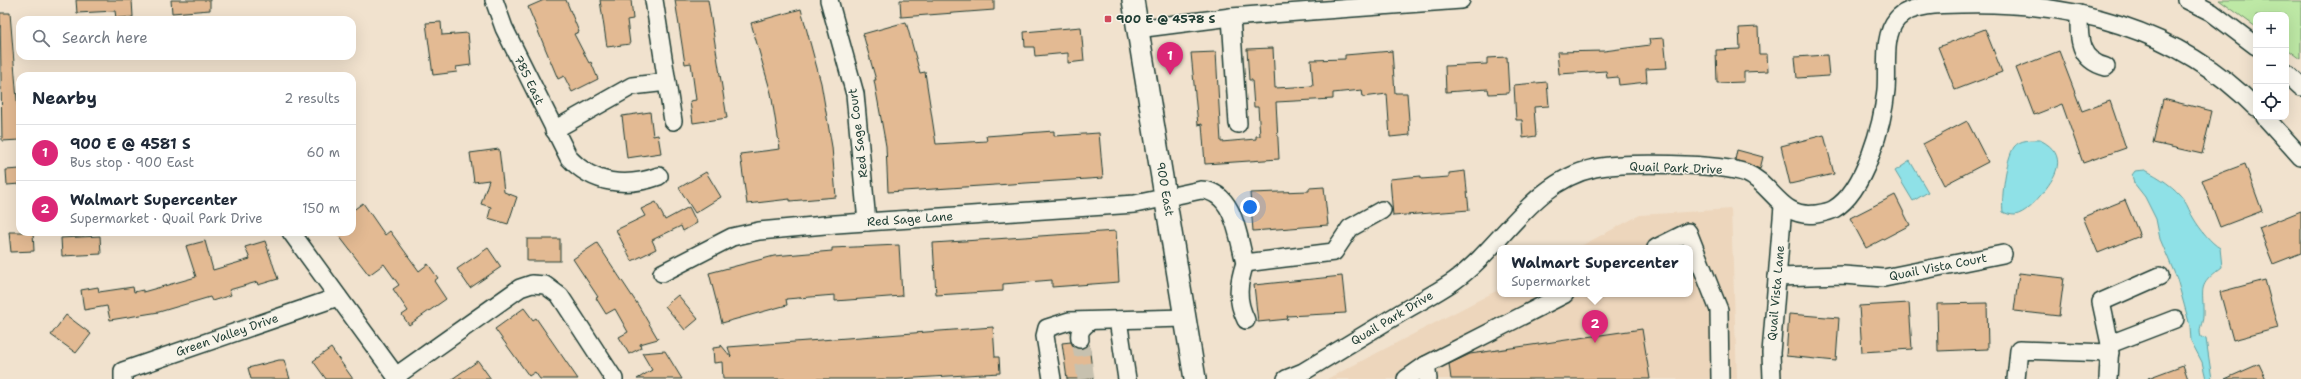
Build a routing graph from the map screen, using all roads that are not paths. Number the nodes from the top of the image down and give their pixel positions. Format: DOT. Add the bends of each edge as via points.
graph roads {
  1 [pos="494,0"];
  2 [pos="654,0"];
  3 [pos="829,0"];
  4 [pos="1133,0"];
  5 [pos="1461,0"];
  6 [pos="2187,0"];
  7 [pos="1315,6"];
  8 [pos="2079,14"];
  9 [pos="1231,17"];
  10 [pos="1137,29"];
  11 [pos="2253,44"];
  12 [pos="2106,67"];
  13 [pos="2289,76"];
  14 [pos="667,82"];
  15 [pos="2301,87"];
  16 [pos="2253,105"];
  17 [pos="2268,120"];
  18 [pos="672,121"];
  19 [pos="1238,124"];
  20 [pos="554,130"];
  21 [pos="2301,157"];
  22 [pos="659,176"];
  23 [pos="1166,197"];
  24 [pos="1783,206"];
  25 [pos="1382,210"];
  26 [pos="867,222"];
  27 [pos="294,236"];
  28 [pos="1662,245"];
  29 [pos="2003,254"];
  30 [pos="1245,263"];
  31 [pos="662,273"];
  32 [pos="2160,276"];
  33 [pos="1777,277"];
  34 [pos="338,296"];
  35 [pos="1560,297"];
  36 [pos="1186,318"];
  37 [pos="2175,319"];
  38 [pos="1090,320"];
  39 [pos="1118,320"];
  40 [pos="1246,320"];
  41 [pos="1045,336"];
  42 [pos="1080,339"];
  43 [pos="2110,349"];
  44 [pos="1427,372"];
  45 [pos="397,378"];
  46 [pos="123,379"];
  47 [pos="614,379"];
  48 [pos="1043,379"];
  49 [pos="1052,379"];
  50 [pos="1060,379"];
  51 [pos="1127,379"];
  52 [pos="1195,379"];
  53 [pos="1286,379"];
  54 [pos="1406,379"];
  55 [pos="1720,379"];
  56 [pos="1772,379"];
  57 [pos="2016,379"];
  58 [pos="2108,379"];
  1 -- 20 [label="street, 785 East" via="504,28"];
  2 -- 14 [label="street"];
  3 -- 26 [label="street, Red Sage Court" via="855,94"];
  4 -- 10 [label="main road, 900 East"];
  5 -- 7 [label="street"];
  6 -- 11 [label="street" via="2211,12"];
  7 -- 9 [label="street"];
  8 -- 12 [label="street" via="2080,38 2087,58 2095,65"];
  8 -- 16 [label="street, Quail Park Drive" via="2150,35 2192,55 2233,85"];
  8 -- 24 [label="street, Quail Park Drive" via="2044,8 1942,4 1916,9 1900,16 1889,30 1886,92 1879,131 1858,184 1834,209 1820,214 1805,215"];
  9 -- 10 [label="street"];
  9 -- 19 [label="street"];
  10 -- 23 [label="main road, 900 East"];
  13 -- 15 [label="street"];
  14 -- 18 [label="street"];
  14 -- 20 [label="street" via="632,86"];
  17 -- 21 [label="street"];
  20 -- 22 [label="street, 785 East" via="569,158 581,171 616,183 639,183"];
  23 -- 26 [label="street, Red Sage Lane" via="1135,204"];
  23 -- 30 [label="street, Red Sage Lane" via="1201,190 1209,190 1216,194 1228,206"];
  23 -- 36 [label="main road, 900 East"];
  24 -- 33 [label="street, Quail Vista Lane"];
  24 -- 53 [label="street, Quail Park Drive" via="1755,178 1736,170 1674,166 1611,166 1592,169 1555,185 1534,201 1480,261 1453,282 1303,372"];
  25 -- 30 [label="street" via="1350,228 1334,252"];
  26 -- 31 [label="street, Red Sage Lane" via="766,230 732,237"];
  27 -- 34 [label="street"];
  28 -- 55 [label="street" via="1688,232 1719,310"];
  29 -- 33 [label="street, Quail Vista Court" via="1884,278 1843,275"];
  30 -- 40 [label="street" via="1239,283 1239,302"];
  32 -- 43 [label="street" via="2101,302"];
  33 -- 56 [label="street, Quail Vista Lane" via="1771,353"];
  34 -- 45 [label="street"];
  34 -- 46 [label="street, Green Valley Drive" via="123,371"];
  35 -- 44 [label="street"];
  36 -- 39 [label="street"];
  36 -- 52 [label="main road, 900 East"];
  37 -- 43 [label="street"];
  38 -- 39 [label="street"];
  38 -- 41 [label="street" via="1056,324 1047,328"];
  38 -- 42 [label="street" via="1079,334"];
  39 -- 51 [label="street"];
  41 -- 48 [label="street" via="1038,345"];
  41 -- 49 [label="street"];
  41 -- 50 [label="street" via="1054,343"];
  43 -- 57 [label="street" via="2018,350"];
  43 -- 58 [label="street"];
  44 -- 54 [label="street"];
  45 -- 47 [label="street" via="520,288 532,284 545,285 560,296"];
}
